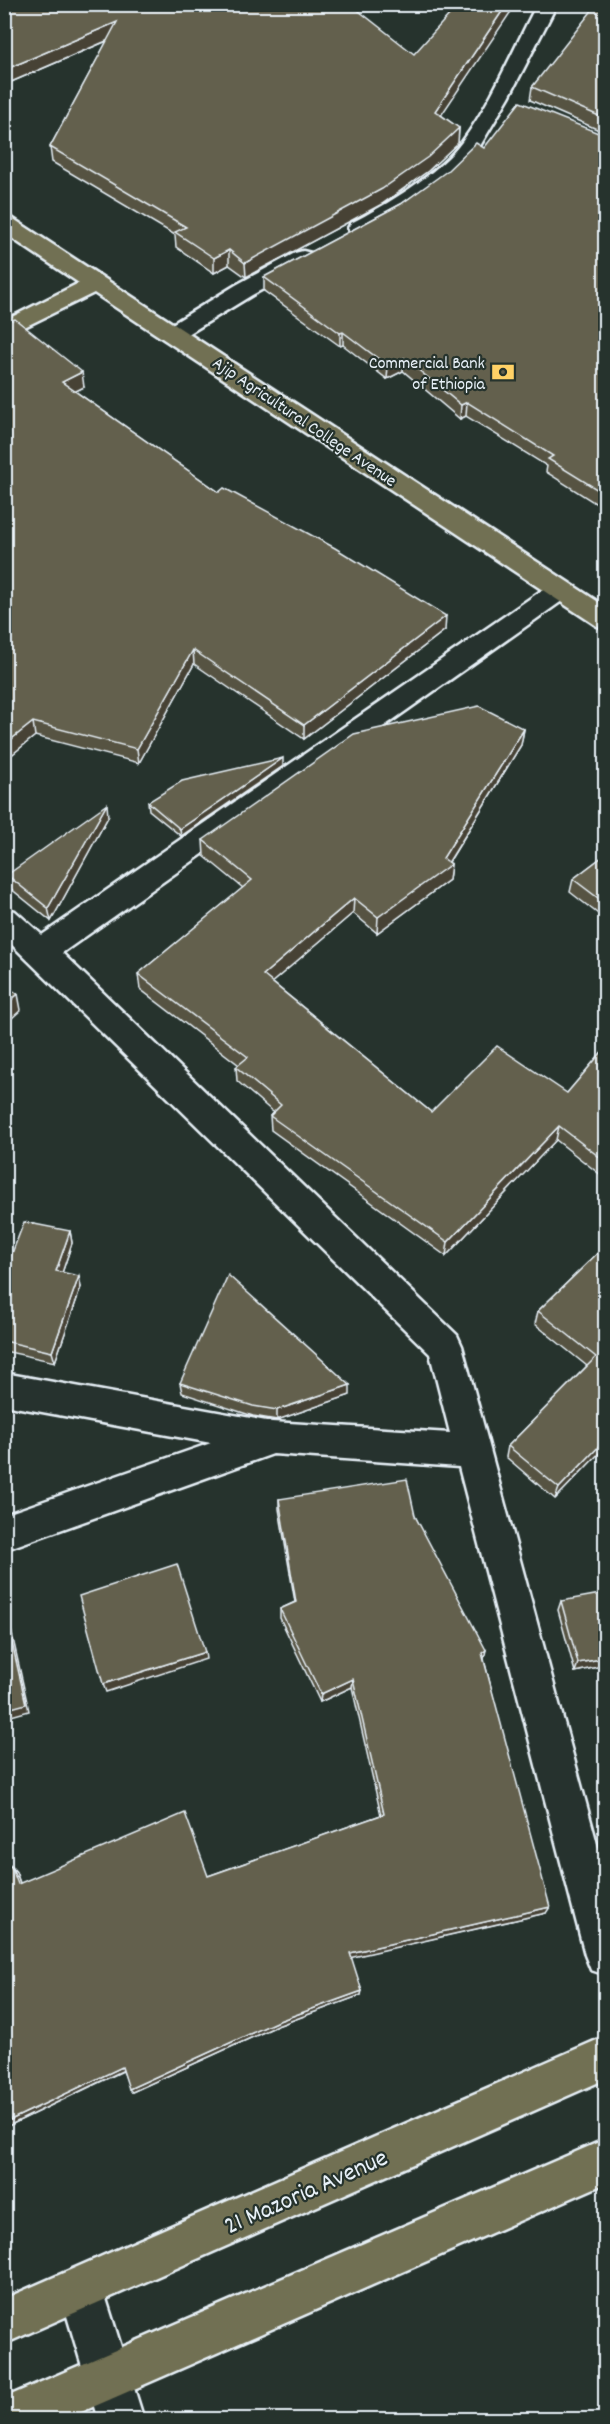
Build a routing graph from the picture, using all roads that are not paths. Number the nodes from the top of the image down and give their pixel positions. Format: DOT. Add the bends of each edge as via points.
graph roads {
  1 [pos="547,4"];
  2 [pos="499,98"];
  3 [pos="520,107"];
  4 [pos="4,223"];
  5 [pos="339,239"];
  6 [pos="318,250"];
  7 [pos="94,284"];
  8 [pos="4,330"];
  9 [pos="172,333"];
  10 [pos="560,590"];
  11 [pos="606,620"];
  12 [pos="4,919"];
  13 [pos="41,952"];
  14 [pos="4,1389"];
  15 [pos="272,1438"];
  16 [pos="471,1451"];
  17 [pos="4,1533"];
  18 [pos="606,1955"];
  19 [pos="606,2057"];
  20 [pos="606,2161"];
  21 [pos="81,2289"];
  22 [pos="4,2322"];
  23 [pos="108,2376"];
  24 [pos="8,2420"];
  25 [pos="121,2420"];
  1 -- 2 [label="street"];
  2 -- 3 [label="street"];
  2 -- 5 [label="street" via="470,147 437,178 391,211"];
  4 -- 7 [label="main road, Ajip Agricultural College Avenue"];
  6 -- 9 [label="street"];
  7 -- 8 [label="main road"];
  7 -- 9 [label="main road, Ajip Agricultural College Avenue"];
  9 -- 10 [label="main road, Ajip Agricultural College Avenue"];
  10 -- 11 [label="main road, Ajip Agricultural College Avenue"];
  10 -- 13 [label="street"];
  12 -- 13 [label="street"];
  13 -- 16 [label="street" via="445,1346"];
  14 -- 15 [label="street"];
  15 -- 16 [label="street"];
  15 -- 17 [label="street"];
  16 -- 18 [label="street"];
  19 -- 21 [label="main road, 21 Mazoria Avenue"];
  20 -- 23 [label="main road"];
  21 -- 22 [label="main road, 21 Mazoria Avenue"];
  21 -- 23 [label="street"];
  23 -- 24 [label="main road"];
  23 -- 25 [label="street"];
}
